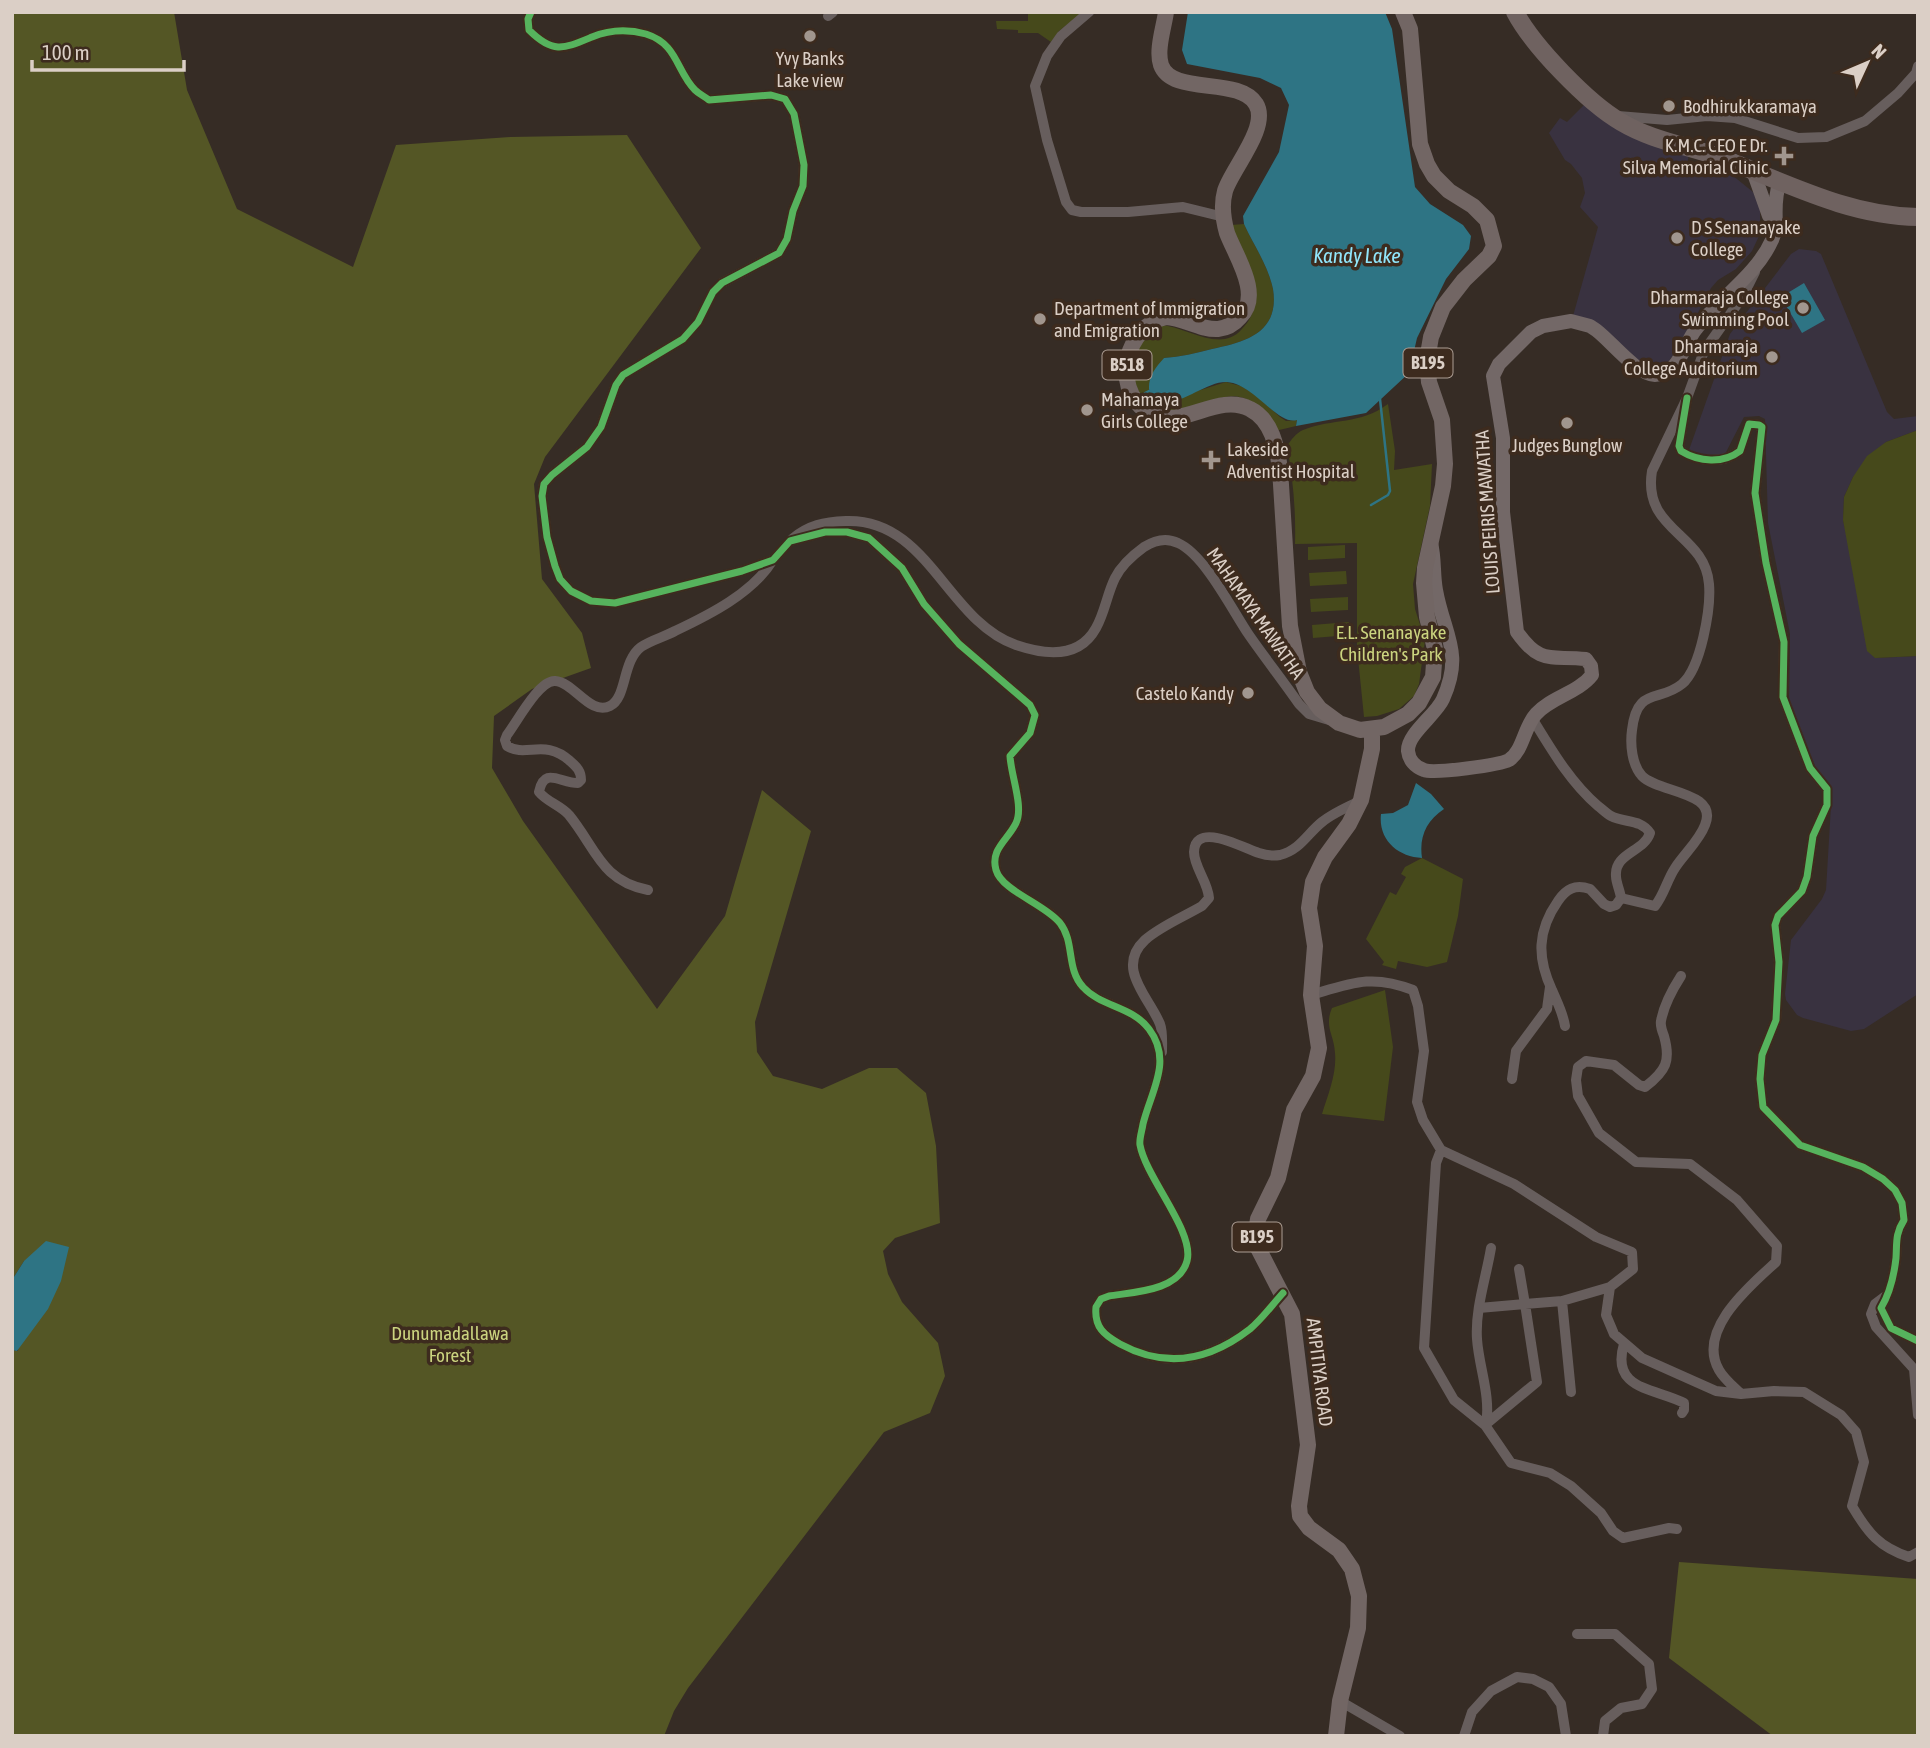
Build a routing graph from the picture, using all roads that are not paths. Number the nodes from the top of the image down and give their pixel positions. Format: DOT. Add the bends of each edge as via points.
graph roads {
  1 [pos="531,12"];
  2 [pos="1089,12"];
  3 [pos="1166,12"];
  4 [pos="1403,12"];
  5 [pos="1515,12"];
  6 [pos="1918,66"];
  7 [pos="1611,115"];
  8 [pos="1753,171"];
  9 [pos="1780,182"];
  10 [pos="1224,217"];
  11 [pos="1918,217"];
  12 [pos="1769,246"];
  13 [pos="1758,264"];
  14 [pos="1687,398"];
  15 [pos="790,541"];
  16 [pos="1430,541"];
  17 [pos="773,560"];
  18 [pos="1532,719"];
  19 [pos="1339,723"];
  20 [pos="1372,730"];
  21 [pos="1361,800"];
  22 [pos="648,890"];
  23 [pos="1621,898"];
  24 [pos="1681,976"];
  25 [pos="1550,987"];
  26 [pos="1311,995"];
  27 [pos="1565,1026"];
  28 [pos="1162,1056"];
  29 [pos="1512,1079"];
  30 [pos="1441,1150"];
  31 [pos="1491,1248"];
  32 [pos="1519,1269"];
  33 [pos="1610,1287"];
  34 [pos="1890,1292"];
  35 [pos="1283,1293"];
  36 [pos="1562,1301"];
  37 [pos="1525,1304"];
  38 [pos="1479,1308"];
  39 [pos="1918,1341"];
  40 [pos="1624,1345"];
  41 [pos="1571,1392"];
  42 [pos="1741,1394"];
  43 [pos="1682,1413"];
  44 [pos="1918,1415"];
  45 [pos="1485,1425"];
  46 [pos="1677,1529"];
  47 [pos="1918,1552"];
  48 [pos="1577,1634"];
  49 [pos="1340,1701"];
  50 [pos="1336,1736"];
  51 [pos="1400,1736"];
  52 [pos="1464,1736"];
  53 [pos="1566,1736"];
  54 [pos="1603,1736"];
  1 -- 17 [label="street" via="529,30 555,47 574,47 619,30 647,35 675,55 694,89 709,100 771,95 785,99 794,114 804,165 803,186 779,253 722,283 683,339 624,374 587,447 544,484 547,537 560,579 591,601 615,603"];
  2 -- 10 [label="street" via="1061,36 1035,86 1066,202 1076,212 1183,207"];
  3 -- 10 [label="main road, B518" via="1160,57 1169,75 1244,94 1258,107 1248,151 1225,191"];
  4 -- 16 [label="main road, B195" via="1410,29 1420,144 1427,164 1449,191 1487,220 1494,246 1443,307 1431,337 1429,382 1442,420 1445,464"];
  5 -- 7 [label="highway" via="1553,61"];
  6 -- 7 [label="street" via="1898,93 1865,121 1826,137 1798,138 1735,118 1667,120"];
  7 -- 8 [label="highway" via="1642,133"];
  8 -- 9 [label="highway"];
  8 -- 12 [label="main road" via="1770,219"];
  9 -- 11 [label="highway" via="1886,215"];
  9 -- 12 [label="main road, LOUIS PEIRIS MAWATHA"];
  10 -- 19 [label="main road, B518" via="1247,282 1245,313 1229,327 1216,330 1172,318 1154,322 1128,352 1129,386 1139,404 1156,416 1175,418 1234,404 1260,416 1272,433 1280,469 1290,626 1299,672 1320,709"];
  12 -- 13 [label="main road, LOUIS PEIRIS MAWATHA"];
  13 -- 14 [label="street" via="1743,296 1704,351"];
  13 -- 18 [label="main road, LOUIS PEIRIS MAWATHA" via="1700,324 1675,365 1660,374 1640,370 1596,330 1571,321 1531,332 1493,376 1503,438 1503,512 1517,632 1541,656 1586,659 1591,666 1586,683 1541,708"];
  14 -- 23 [label="street" via="1650,483 1661,517 1704,563 1709,581 1705,636 1684,683 1646,699 1634,717 1632,732 1634,763 1644,779 1692,797 1704,804 1708,816 1655,906"];
  14 -- 34 [label="street" via="1679,446 1686,454 1723,461 1740,451 1749,424 1762,427 1755,492 1784,642 1783,697 1810,768 1827,789 1802,891 1775,925 1779,962 1776,1020 1762,1055 1763,1107 1800,1144 1863,1167 1895,1191 1904,1220 1896,1232"];
  15 -- 17 [label="street, MAHAMAYA MAWATHA"];
  15 -- 19 [label="street, MAHAMAYA MAWATHA" via="806,527 828,522 874,524 891,531 1004,641 1053,654 1069,652 1096,628 1116,576 1134,554 1153,541 1178,542 1201,562 1299,704 1309,714"];
  15 -- 28 [label="street" via="836,532 869,538 902,568 924,604 958,643 1030,705 1035,715 1030,733 1010,756 1020,804 1017,822 995,852 996,871 1005,883 1062,924 1073,969 1083,988 1134,1014 1150,1030"];
  16 -- 18 [label="main road, LOUIS PEIRIS MAWATHA" via="1435,589 1454,657 1442,702 1410,739 1410,761 1439,772 1508,760 1517,752"];
  16 -- 20 [label="main road, B195" via="1424,583 1435,649 1433,677 1408,714"];
  17 -- 22 [label="street, MAHAMAYA MAWATHA" via="746,590 636,651 614,704 597,708 560,681 550,681 540,687 507,734 507,746 513,750 549,748 560,752 579,771 578,783 545,778 539,792 570,817 614,877 625,885"];
  18 -- 23 [label="street" via="1584,792 1611,816 1646,827 1650,833 1647,842 1617,865"];
  19 -- 20 [label="main road, B518"];
  20 -- 21 [label="main road, AMPITIYA ROAD / B195"];
  21 -- 26 [label="main road, AMPITIYA ROAD / B195" via="1313,882 1309,908 1315,946"];
  21 -- 28 [label="street" via="1322,822 1295,850 1277,856 1215,836 1197,844 1194,853 1209,898 1145,940 1132,966 1161,1028"];
  23 -- 25 [label="street" via="1610,907 1582,886 1566,891 1557,902 1541,940 1540,955"];
  24 -- 42 [label="street" via="1660,1023 1668,1061 1649,1084 1639,1085 1614,1065 1586,1061 1578,1067 1578,1096 1599,1133 1636,1162 1690,1164 1737,1200 1777,1247 1776,1262 1721,1320 1714,1348 1718,1369"];
  25 -- 27 [label="street"];
  25 -- 29 [label="street" via="1547,1009 1516,1051"];
  26 -- 30 [label="street" via="1353,982 1389,981 1413,990 1424,1051 1417,1102"];
  26 -- 35 [label="main road, AMPITIYA ROAD / B195" via="1319,1048 1313,1076 1294,1110 1278,1178 1256,1231 1258,1248"];
  28 -- 35 [label="street" via="1139,1143 1186,1238 1188,1260 1175,1279 1164,1285 1101,1299 1096,1307 1097,1327 1136,1353 1171,1360 1190,1358 1248,1330"];
  30 -- 33 [label="street" via="1514,1184 1596,1237 1632,1252 1633,1269"];
  30 -- 45 [label="street" via="1436,1163 1424,1349 1454,1400"];
  31 -- 38 [label="street"];
  32 -- 37 [label="street"];
  33 -- 36 [label="street"];
  33 -- 40 [label="street" via="1606,1315"];
  34 -- 39 [label="street" via="1881,1308 1891,1328"];
  34 -- 44 [label="street" via="1875,1304 1871,1314 1876,1327 1914,1369"];
  35 -- 49 [label="main road, AMPITIYA ROAD / B195" via="1292,1314 1308,1445 1300,1516 1346,1559 1359,1596 1358,1628"];
  36 -- 37 [label="street"];
  36 -- 41 [label="street"];
  37 -- 38 [label="street"];
  37 -- 45 [label="street" via="1537,1382"];
  38 -- 45 [label="street" via="1477,1338 1489,1409"];
  40 -- 42 [label="street" via="1642,1358 1716,1391"];
  40 -- 43 [label="street" via="1620,1356 1623,1373 1638,1386 1684,1403"];
  42 -- 47 [label="street" via="1804,1392 1841,1415 1856,1432 1864,1462 1852,1506 1864,1527 1889,1550 1909,1558"];
  45 -- 46 [label="street" via="1511,1463 1550,1474 1571,1486 1623,1538"];
  48 -- 54 [label="street" via="1615,1634 1650,1664 1651,1689 1642,1704 1620,1708 1605,1721"];
  49 -- 50 [label="main road, AMPITIYA ROAD / B195"];
  49 -- 51 [label="street"];
  52 -- 53 [label="street" via="1472,1712 1491,1691 1517,1677 1549,1687 1561,1704"];
}
